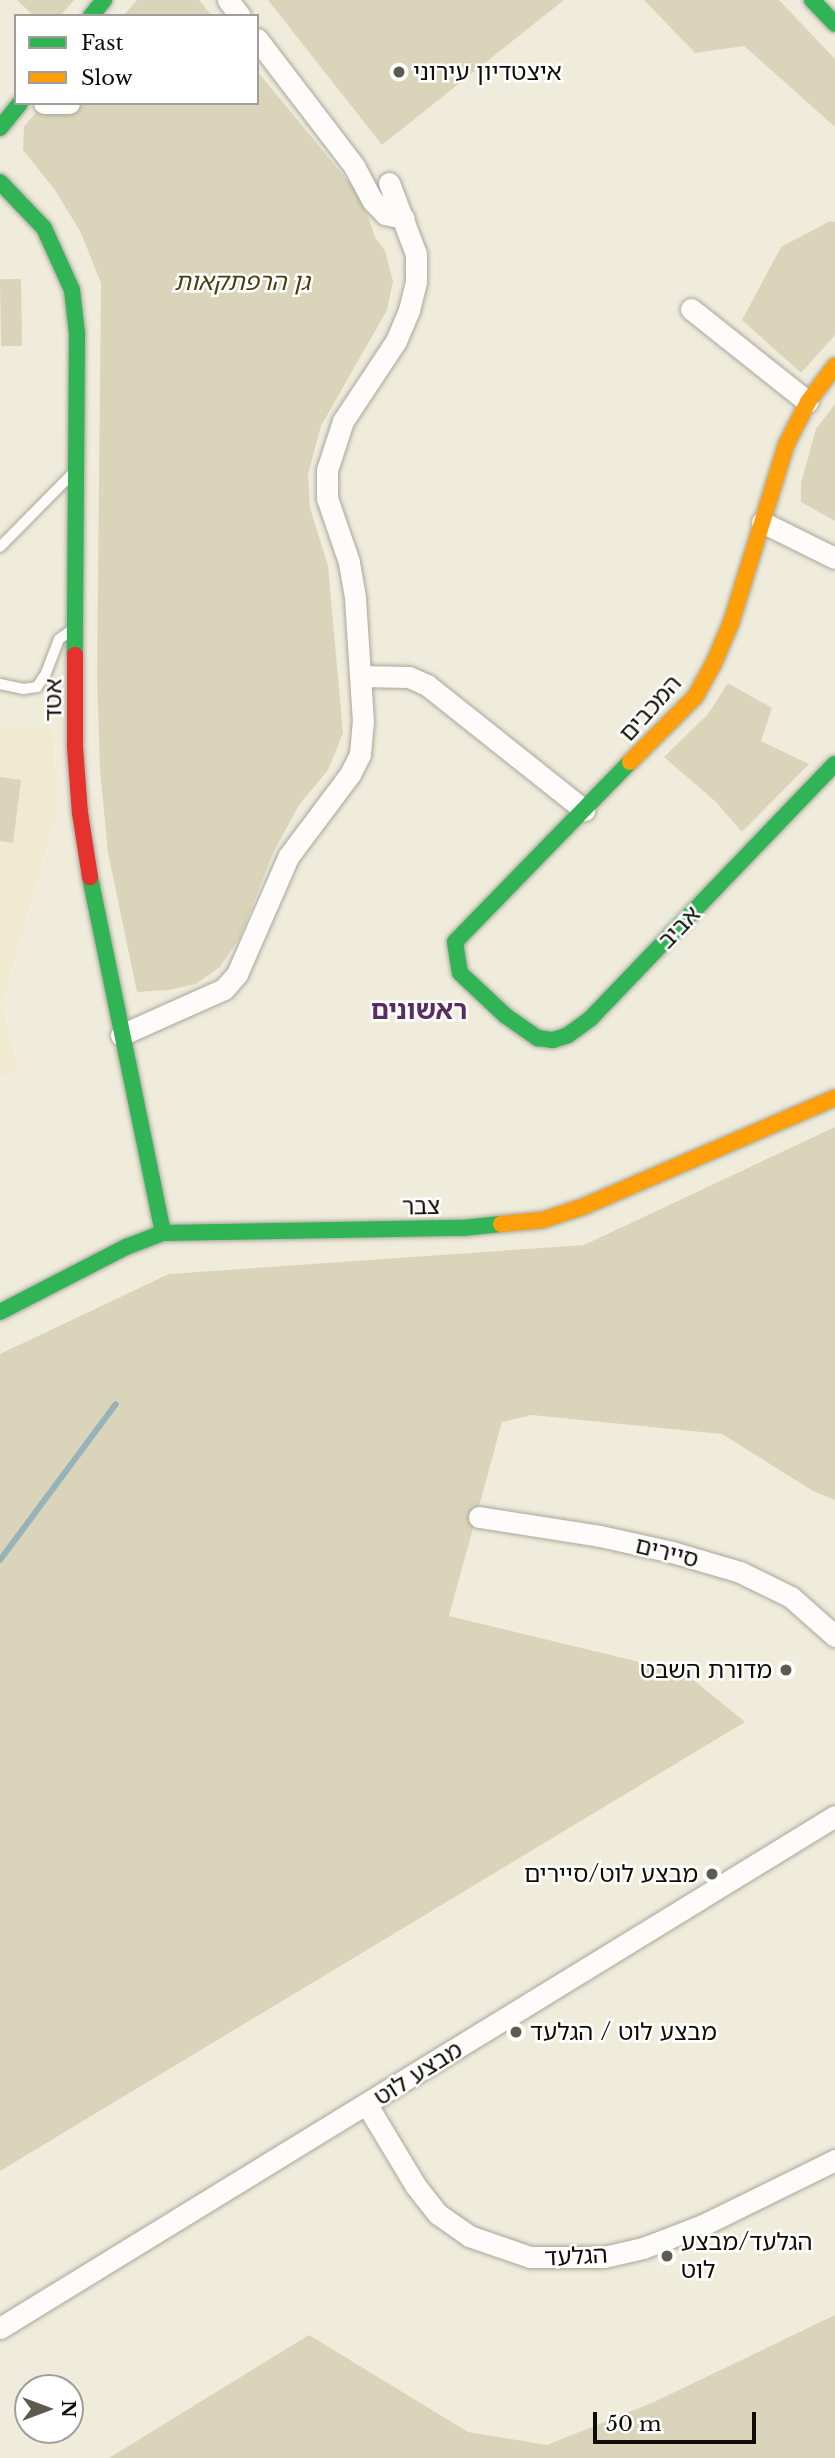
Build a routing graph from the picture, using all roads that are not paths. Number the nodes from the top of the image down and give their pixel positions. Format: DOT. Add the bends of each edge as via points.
graph roads {
  1 [pos="104,0"];
  2 [pos="812,0"];
  3 [pos="93,14"];
  4 [pos="835,24"];
  5 [pos="259,43"];
  6 [pos="18,105"];
  7 [pos="0,128"];
  8 [pos="0,182"];
  9 [pos="389,183"];
  10 [pos="404,218"];
  11 [pos="691,309"];
  12 [pos="835,366"];
  13 [pos="808,402"];
  14 [pos="75,471"];
  15 [pos="762,522"];
  16 [pos="0,547"];
  17 [pos="835,558"];
  18 [pos="75,628"];
  19 [pos="360,676"];
  20 [pos="0,684"];
  21 [pos="835,764"];
  22 [pos="584,810"];
  23 [pos="506,1016"];
  24 [pos="121,1035"];
  25 [pos="835,1098"];
  26 [pos="163,1233"];
  27 [pos="0,1312"];
  28 [pos="479,1517"];
  29 [pos="835,1636"];
  30 [pos="835,1816"];
  31 [pos="367,2105"];
  32 [pos="835,2160"];
  33 [pos="0,2328"];
  1 -- 3 [label="street"];
  2 -- 4 [label="street"];
  5 -- 10 [label="street" via="354,166 373,201 385,214"];
  6 -- 7 [label="street"];
  8 -- 14 [label="street, אטד" via="44,228 72,290"];
  9 -- 10 [label="street"];
  10 -- 19 [label="street" via="416,254 409,310 396,341 343,421 327,470 327,498 349,562 355,597"];
  11 -- 13 [label="street"];
  12 -- 13 [label="street, המכבים"];
  13 -- 15 [label="street, המכבים" via="786,445"];
  14 -- 16 [label="lane"];
  14 -- 18 [label="street, אטד"];
  15 -- 17 [label="street"];
  15 -- 22 [label="street, המכבים" via="730,623 695,697"];
  18 -- 20 [label="lane" via="59,639 37,687"];
  18 -- 24 [label="street, אטד" via="80,813"];
  19 -- 22 [label="street" via="409,677 427,685"];
  19 -- 24 [label="street" via="360,754 289,857 237,974 224,989"];
  21 -- 23 [label="street, אביב" via="591,1018 553,1040 538,1038"];
  22 -- 23 [label="street, המכבים" via="454,942 460,973"];
  24 -- 26 [label="street, אטד"];
  25 -- 26 [label="street, צבר" via="543,1220 463,1228"];
  26 -- 27 [label="street, צבר" via="126,1247"];
  28 -- 29 [label="street, סיירים" via="600,1536 740,1572 791,1597"];
  30 -- 31 [label="street, מבצע לוט"];
  31 -- 32 [label="street, הגלעד" via="438,2214 469,2236 530,2257 604,2257 643,2248 703,2225"];
  31 -- 33 [label="street, מבצע לוט"];
}
